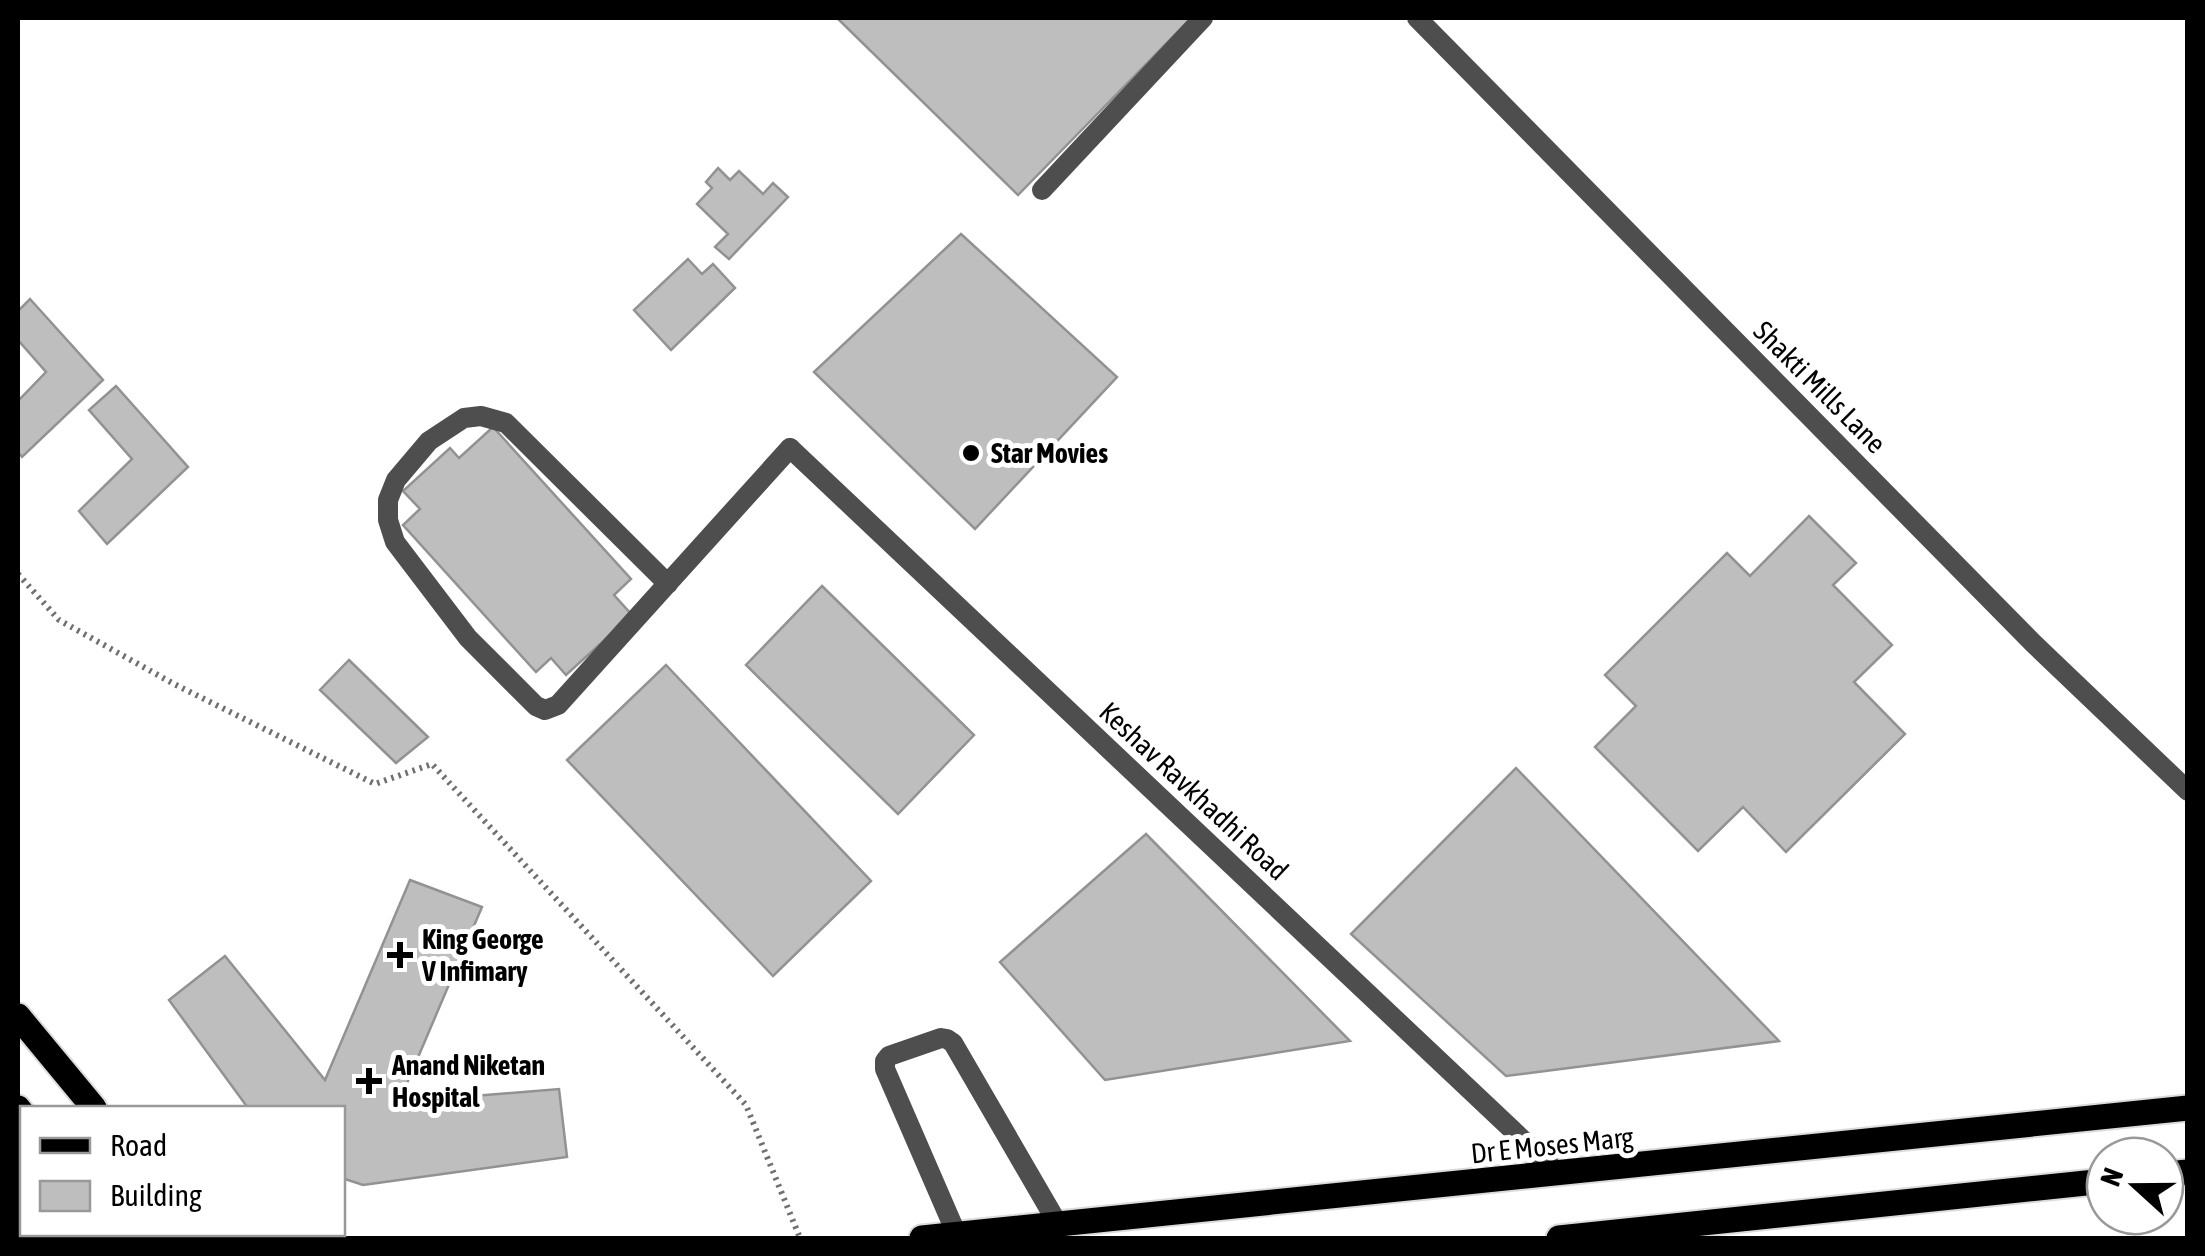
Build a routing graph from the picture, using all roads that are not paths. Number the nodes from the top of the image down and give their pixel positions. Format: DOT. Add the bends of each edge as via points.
graph roads {
  1 [pos="1203,18"];
  2 [pos="1417,18"];
  3 [pos="1042,190"];
  4 [pos="668,584"];
  5 [pos="2188,791"];
  6 [pos="18,1016"];
  7 [pos="92,1106"];
  8 [pos="2188,1108"];
  9 [pos="1560,1174"];
  10 [pos="2085,1183"];
  11 [pos="1058,1224"];
  12 [pos="957,1235"];
  13 [pos="922,1238"];
  14 [pos="1559,1238"];
  1 -- 3 [label="street"];
  2 -- 5 [label="street, Shakti Mills Lane" via="2034,644"];
  4 -- 4 [label="street" via="558,705 545,710 468,638 394,542 388,500 429,441 464,418 481,416 506,424"];
  4 -- 9 [label="street, Keshav Ravkhadhi Road" via="790,448"];
  6 -- 7 [label="main road"];
  8 -- 9 [label="main road, Dr E Moses Marg"];
  9 -- 11 [label="main road, Dr E Moses Marg"];
  10 -- 14 [label="main road"];
  11 -- 12 [label="main road, Dr E Moses Marg"];
  11 -- 12 [label="street" via="953,1044 941,1038 884,1062"];
  12 -- 13 [label="main road, Dr E Moses Marg"];
}
